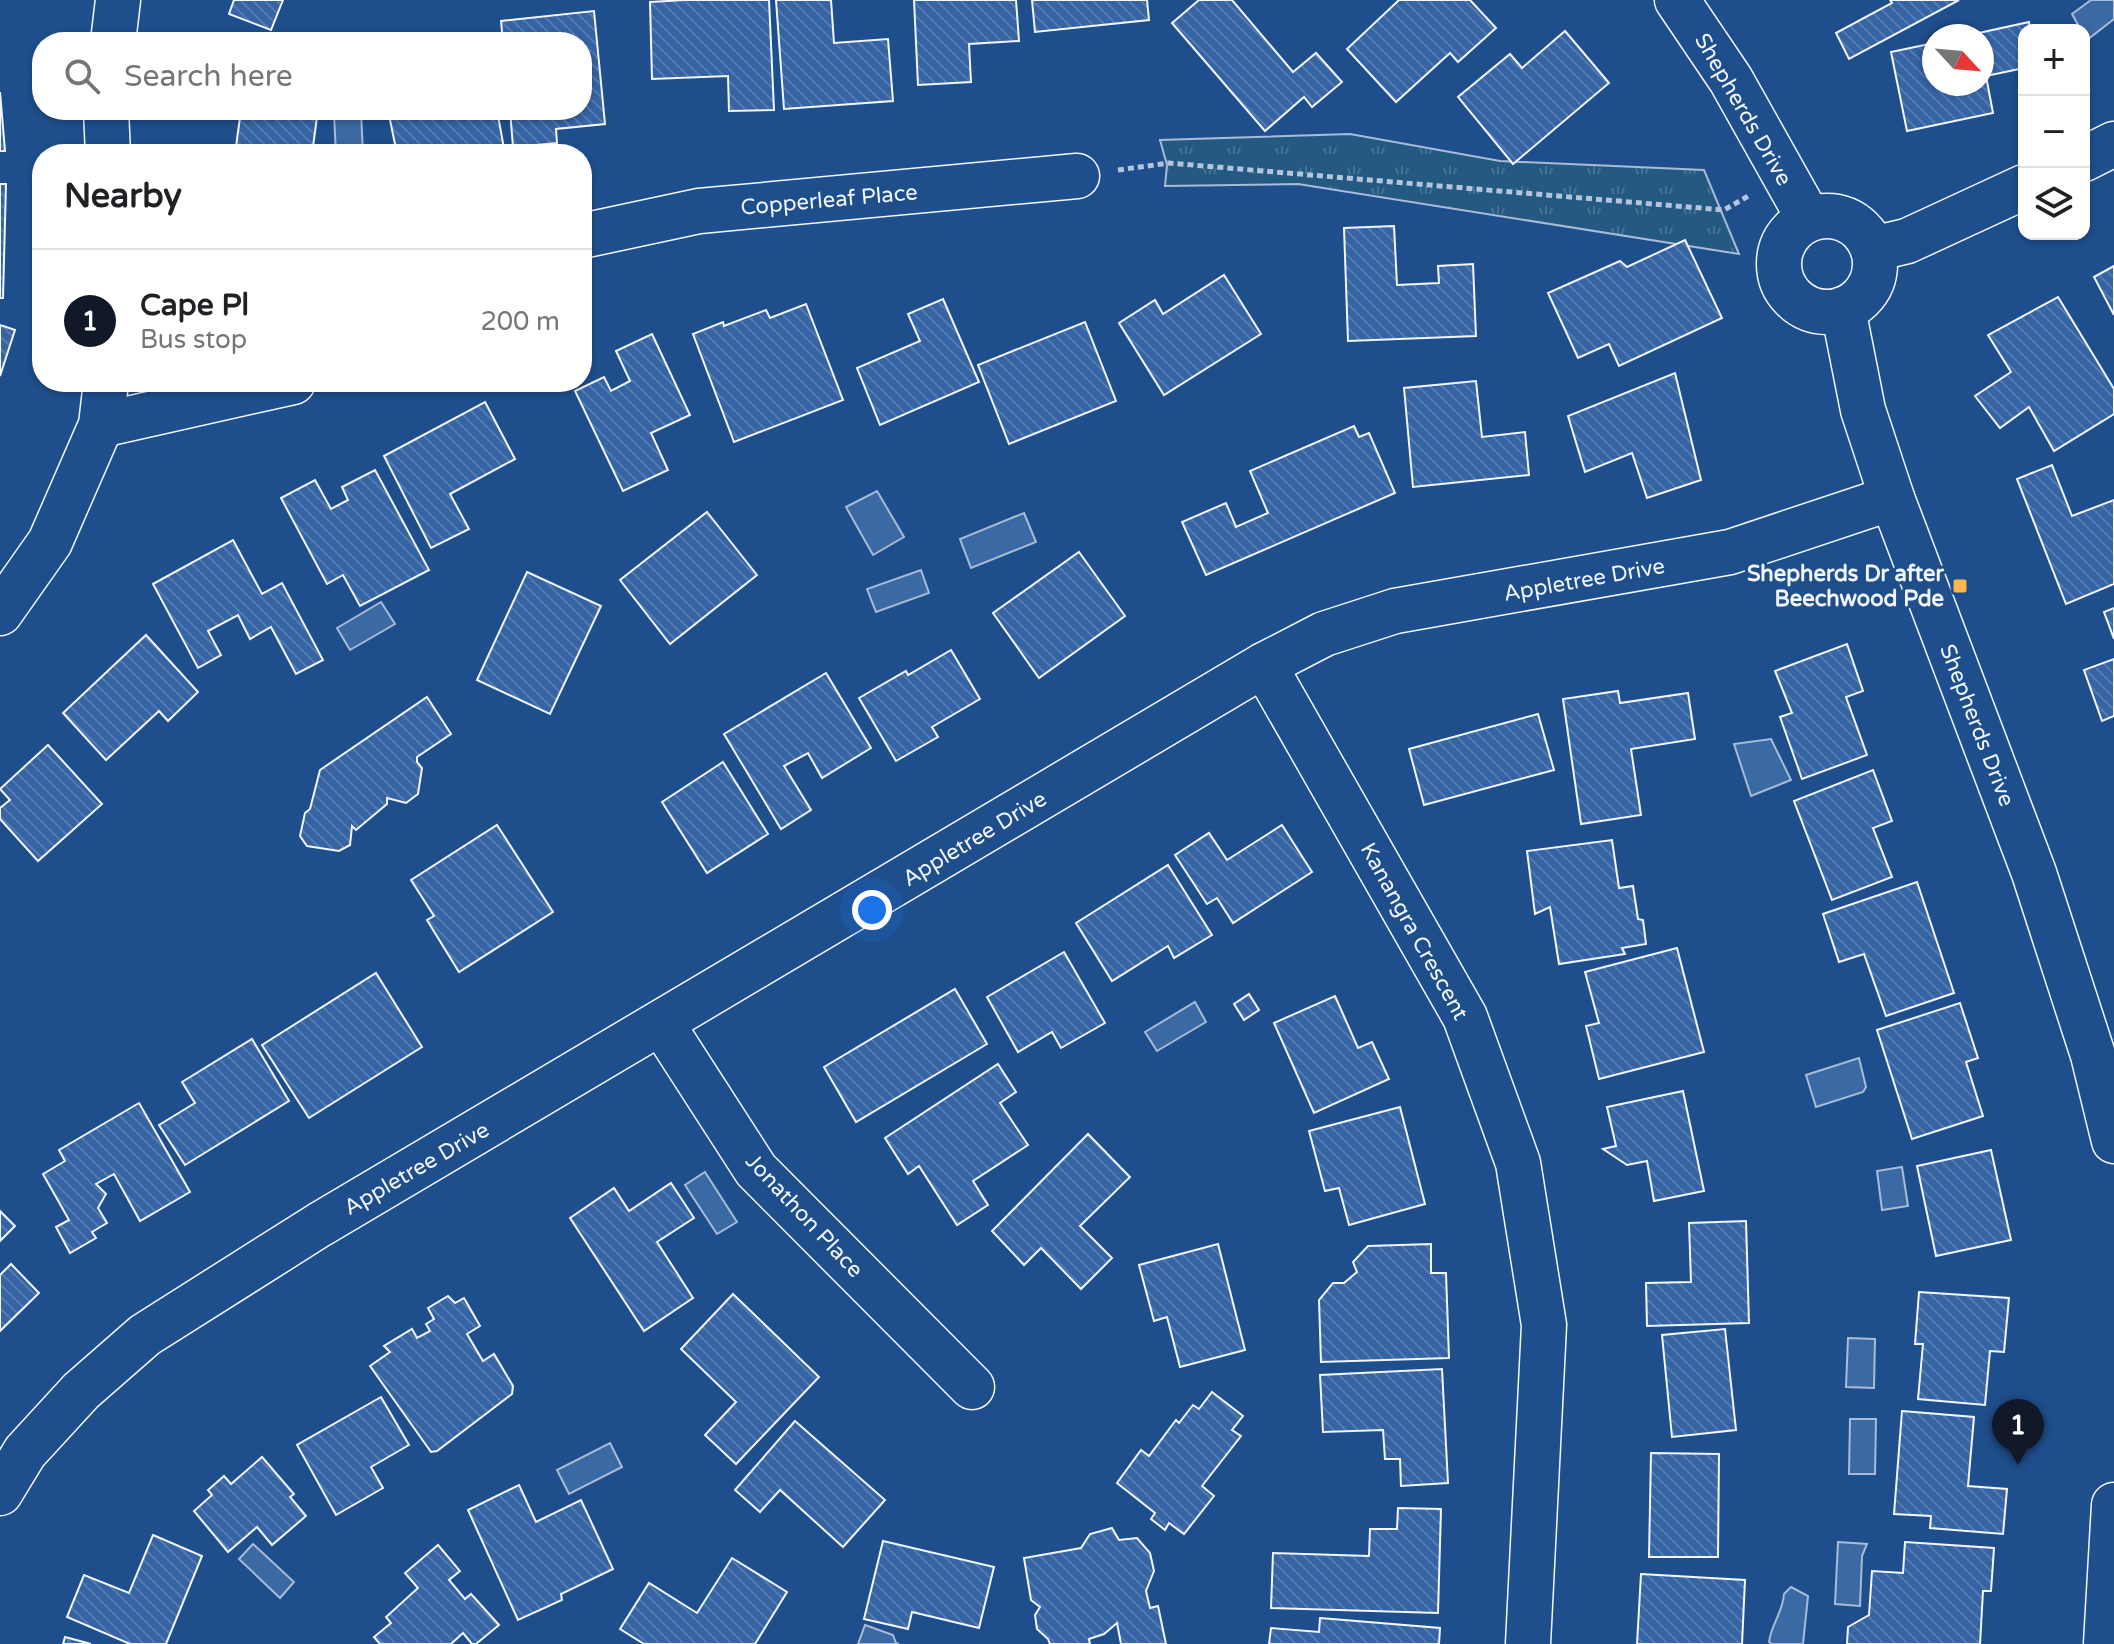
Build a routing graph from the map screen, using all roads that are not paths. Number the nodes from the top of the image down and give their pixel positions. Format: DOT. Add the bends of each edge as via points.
graph roads {
  1 [pos="118,0"];
  2 [pos="1677,0"];
  3 [pos="114,32"];
  4 [pos="106,120"];
  5 [pos="108,144"];
  6 [pos="2114,144"];
  7 [pos="2090,156"];
  8 [pos="1077,176"];
  9 [pos="2018,190"];
  10 [pos="1809,219"];
  11 [pos="592,234"];
  12 [pos="1873,249"];
  13 [pos="1843,309"];
  14 [pos="105,392"];
  15 [pos="248,392"];
  16 [pos="101,425"];
  17 [pos="1892,498"];
  18 [pos="0,613"];
  19 [pos="1264,665"];
  20 [pos="662,1024"];
  21 [pos="2114,1141"];
  22 [pos="972,1387"];
  23 [pos="0,1493"];
  24 [pos="2114,1505"];
  25 [pos="1528,1644"];
  26 [pos="2106,1644"];
  1 -- 3 [label="street"];
  2 -- 10 [label="street, Shepherds Drive" via="1731,80"];
  4 -- 5 [label="street"];
  6 -- 7 [label="street"];
  8 -- 11 [label="street, Copperleaf Place" via="699,211"];
  9 -- 12 [label="street" via="1907,241"];
  10 -- 12 [label="street" via="1825,216 1854,224"];
  10 -- 13 [label="street" via="1785,241 1780,273 1786,289 1811,309"];
  12 -- 13 [label="street" via="1873,278 1867,291"];
  13 -- 17 [label="street, Shepherds Drive" via="1863,410"];
  14 -- 16 [label="street"];
  15 -- 16 [label="street"];
  16 -- 18 [label="street" via="50,542"];
  17 -- 19 [label="street, Appletree Drive" via="1730,552 1395,611 1324,634"];
  17 -- 21 [label="street, Shepherds Drive" via="2034,873 2093,1055"];
  19 -- 20 [label="street, Appletree Drive"];
  19 -- 25 [label="street, Kanangra Crescent" via="1465,1017 1518,1163 1544,1325"];
  20 -- 22 [label="street, Jonathon Place" via="756,1170"];
  20 -- 23 [label="street, Appletree Drive" via="319,1225 145,1335 81,1391 25,1452"];
  24 -- 26 [label="street"];
}
